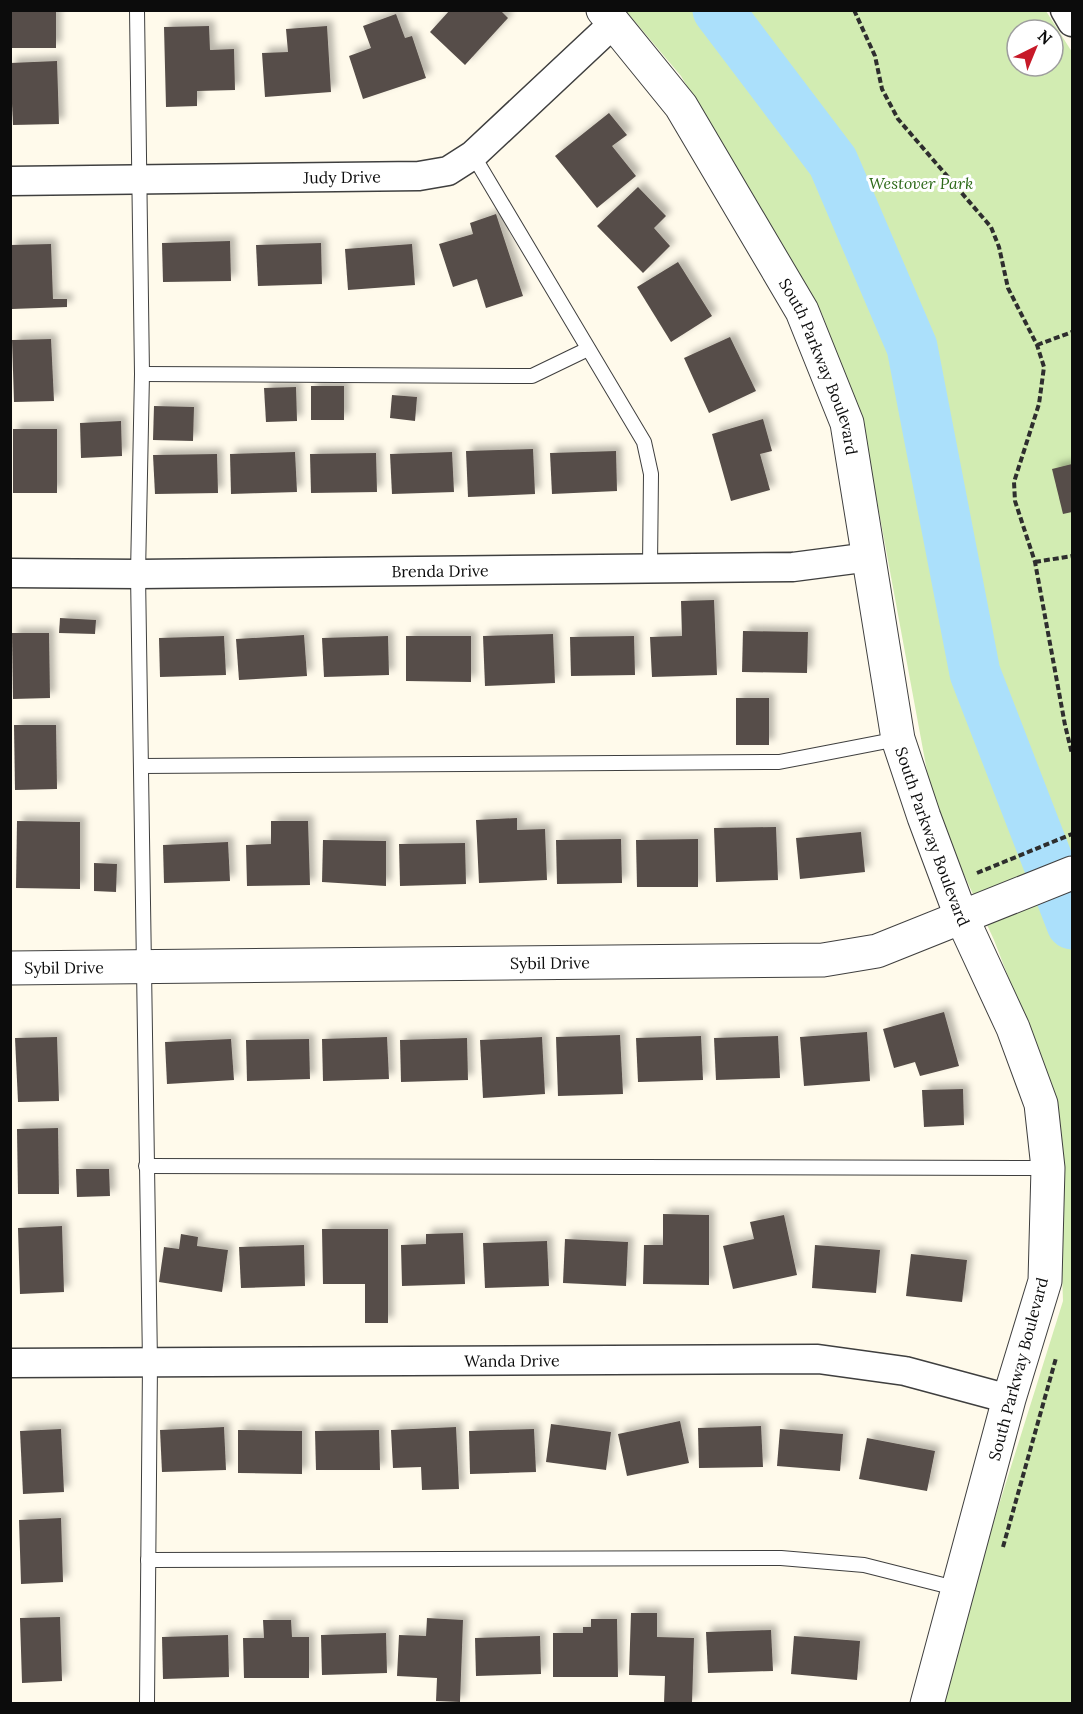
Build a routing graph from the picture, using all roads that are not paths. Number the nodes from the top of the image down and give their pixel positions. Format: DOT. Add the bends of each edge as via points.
graph roads {
  1 [pos="136,10"];
  2 [pos="1065,10"];
  3 [pos="609,16"];
  4 [pos="1072,22"];
  5 [pos="473,155"];
  6 [pos="138,180"];
  7 [pos="10,181"];
  8 [pos="588,349"];
  9 [pos="142,374"];
  10 [pos="870,557"];
  11 [pos="650,566"];
  12 [pos="10,573"];
  13 [pos="138,574"];
  14 [pos="898,739"];
  15 [pos="143,766"];
  16 [pos="1072,873"];
  17 [pos="974,911"];
  18 [pos="145,967"];
  19 [pos="10,968"];
  20 [pos="146,1166"];
  21 [pos="1048,1168"];
  22 [pos="150,1363"];
  23 [pos="10,1364"];
  24 [pos="1009,1399"];
  25 [pos="148,1560"];
  26 [pos="959,1588"];
  27 [pos="147,1704"];
  28 [pos="927,1704"];
  1 -- 6 [label="lane"];
  2 -- 4 [label="street"];
  3 -- 5 [label="street, Judy Drive"];
  3 -- 10 [label="street, South Parkway Boulevard" via="681,106 802,311 847,423"];
  5 -- 6 [label="street, Judy Drive" via="448,171 418,176"];
  5 -- 8 [label="lane"];
  6 -- 7 [label="street, Judy Drive"];
  6 -- 9 [label="lane"];
  8 -- 9 [label="lane" via="532,376"];
  8 -- 11 [label="lane" via="644,442 651,474"];
  9 -- 13 [label="lane"];
  10 -- 11 [label="street, Brenda Drive" via="793,567"];
  10 -- 14 [label="street, South Parkway Boulevard"];
  11 -- 13 [label="street, Brenda Drive"];
  12 -- 13 [label="street, Brenda Drive"];
  13 -- 15 [label="lane"];
  14 -- 15 [label="lane" via="779,762"];
  14 -- 17 [label="street, South Parkway Boulevard"];
  15 -- 18 [label="lane"];
  16 -- 17 [label="street, Sybil Drive"];
  17 -- 18 [label="street, Sybil Drive" via="878,951 823,960"];
  17 -- 21 [label="street, South Parkway Boulevard" via="1041,1104"];
  18 -- 19 [label="street, Sybil Drive"];
  18 -- 20 [label="lane"];
  20 -- 21 [label="lane"];
  20 -- 22 [label="lane"];
  21 -- 24 [label="street, South Parkway Boulevard" via="1045,1281"];
  22 -- 23 [label="street, Wanda Drive"];
  22 -- 24 [label="street, Wanda Drive" via="818,1359 905,1371"];
  22 -- 25 [label="lane"];
  24 -- 26 [label="street, South Parkway Boulevard"];
  25 -- 26 [label="lane" via="781,1558 864,1565"];
  25 -- 27 [label="lane"];
  26 -- 28 [label="street, South Parkway Boulevard"];
}
